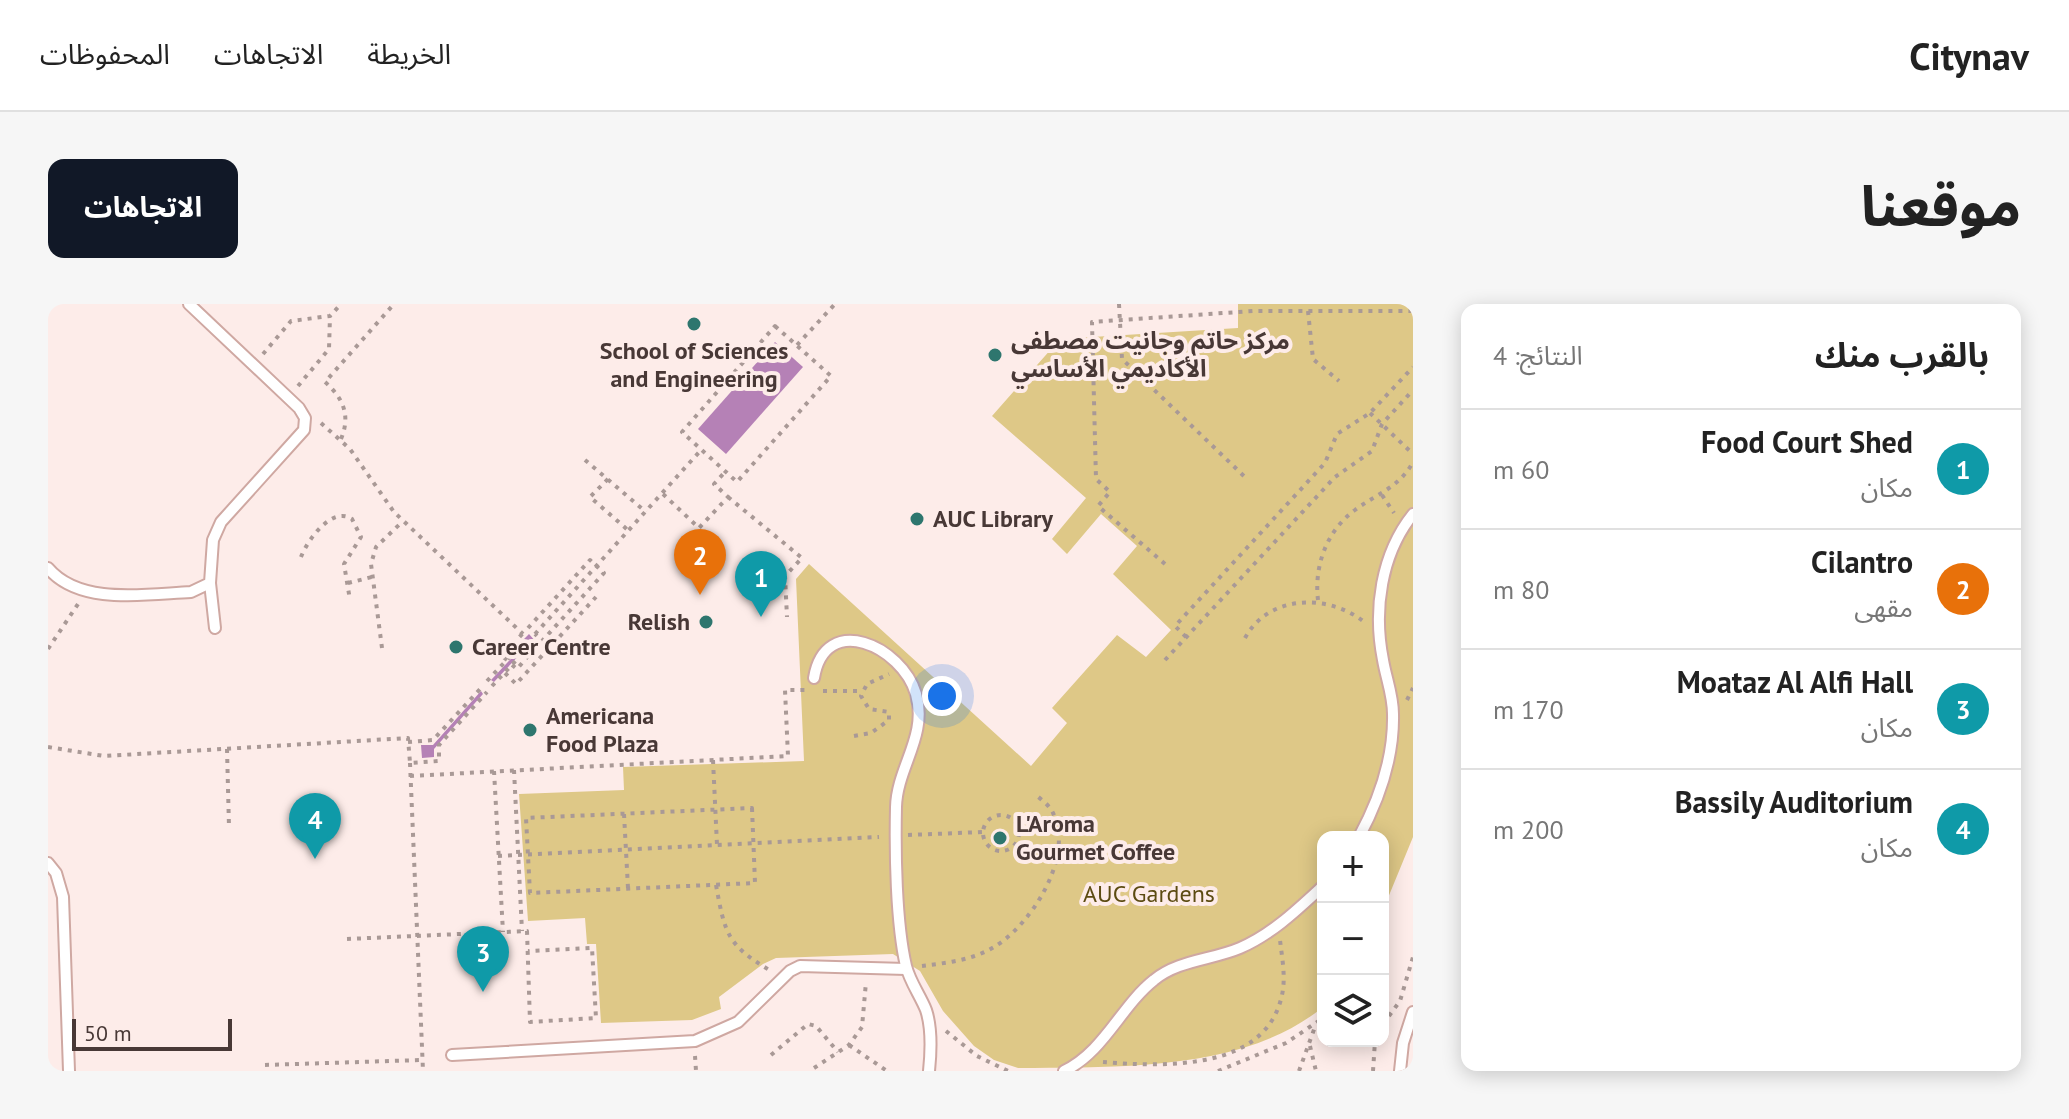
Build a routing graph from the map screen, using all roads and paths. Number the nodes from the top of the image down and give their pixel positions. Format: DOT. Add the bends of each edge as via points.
graph roads {
  1 [pos="189,304"];
  2 [pos="341,304"];
  3 [pos="394,304"];
  4 [pos="835,304"];
  5 [pos="1119,304"];
  6 [pos="1308,311"];
  7 [pos="1413,311"];
  8 [pos="330,316"];
  9 [pos="1120,320"];
  10 [pos="797,345"];
  11 [pos="254,365"];
  12 [pos="1413,367"];
  13 [pos="1339,381"];
  14 [pos="1413,390"];
  15 [pos="289,398"];
  16 [pos="1370,413"];
  17 [pos="305,424"];
  18 [pos="1382,424"];
  19 [pos="340,440"];
  20 [pos="701,450"];
  21 [pos="1413,454"];
  22 [pos="585,460"];
  23 [pos="1413,462"];
  24 [pos="725,472"];
  25 [pos="608,479"];
  26 [pos="1247,479"];
  27 [pos="663,494"];
  28 [pos="1382,495"];
  29 [pos="728,497"];
  30 [pos="646,512"];
  31 [pos="1413,514"];
  32 [pos="403,521"];
  33 [pos="1404,527"];
  34 [pos="629,531"];
  35 [pos="301,557"];
  36 [pos="1165,564"];
  37 [pos="597,566"];
  38 [pos="48,568"];
  39 [pos="372,577"];
  40 [pos="210,583"];
  41 [pos="348,583"];
  42 [pos="86,592"];
  43 [pos="596,597"];
  44 [pos="350,600"];
  45 [pos="1318,600"];
  46 [pos="787,617"];
  47 [pos="215,628"];
  48 [pos="528,628"];
  49 [pos="523,634"];
  50 [pos="535,634"];
  51 [pos="1186,637"];
  52 [pos="1245,638"];
  53 [pos="542,641"];
  54 [pos="1380,641"];
  55 [pos="382,648"];
  56 [pos="535,648"];
  57 [pos="48,649"];
  58 [pos="543,655"];
  59 [pos="1165,660"];
  60 [pos="899,664"];
  61 [pos="505,673"];
  62 [pos="814,678"];
  63 [pos="487,681"];
  64 [pos="492,686"];
  65 [pos="482,687"];
  66 [pos="801,690"];
  67 [pos="813,691"];
  68 [pos="861,691"];
  69 [pos="487,692"];
  70 [pos="854,736"];
  71 [pos="408,742"];
  72 [pos="48,747"];
  73 [pos="227,749"];
  74 [pos="713,760"];
  75 [pos="410,763"];
  76 [pos="514,770"];
  77 [pos="494,771"];
  78 [pos="410,776"];
  79 [pos="1036,795"];
  80 [pos="715,810"];
  81 [pos="624,814"];
  82 [pos="229,827"];
  83 [pos="1362,831"];
  84 [pos="983,832"];
  85 [pos="897,836"];
  86 [pos="753,843"];
  87 [pos="717,845"];
  88 [pos="626,850"];
  89 [pos="518,855"];
  90 [pos="528,855"];
  91 [pos="498,856"];
  92 [pos="48,863"];
  93 [pos="716,885"];
  94 [pos="628,888"];
  95 [pos="1317,891"];
  96 [pos="1279,925"];
  97 [pos="522,931"];
  98 [pos="503,932"];
  99 [pos="418,938"];
  100 [pos="347,939"];
  101 [pos="528,951"];
  102 [pos="1413,957"];
  103 [pos="867,967"];
  104 [pos="906,969"];
  105 [pos="784,978"];
  106 [pos="1406,981"];
  107 [pos="1413,983"];
  108 [pos="1413,1012"];
  109 [pos="1389,1016"];
  110 [pos="1316,1024"];
  111 [pos="940,1025"];
  112 [pos="1310,1044"];
  113 [pos="1408,1044"];
  114 [pos="849,1045"];
  115 [pos="1375,1047"];
  116 [pos="838,1052"];
  117 [pos="452,1055"];
  118 [pos="771,1055"];
  119 [pos="422,1060"];
  120 [pos="1081,1061"];
  121 [pos="265,1065"];
  122 [pos="814,1068"];
  123 [pos="69,1071"];
  124 [pos="423,1071"];
  125 [pos="887,1071"];
  126 [pos="929,1071"];
  127 [pos="1008,1071"];
  128 [pos="1064,1071"];
  129 [pos="1218,1071"];
  130 [pos="1299,1071"];
  131 [pos="1316,1071"];
  132 [pos="1373,1071"];
  133 [pos="1400,1071"];
  1 -- 11 [label="lane"];
  2 -- 8 [label="path"];
  3 -- 19 [label="path" via="325,382 345,410"];
  4 -- 10 [label="path"];
  5 -- 9 [label="path"];
  6 -- 7 [label="path"];
  6 -- 9 [label="path"];
  6 -- 13 [label="path" via="1313,359"];
  8 -- 11 [label="path" via="291,321"];
  8 -- 15 [label="path" via="329,349"];
  9 -- 26 [label="path" via="1122,359"];
  9 -- 36 [label="path" via="1092,322 1096,479 1110,492 1098,506"];
  10 -- 20 [label="path" via="775,326 682,432"];
  10 -- 24 [label="path" via="831,376 737,482"];
  11 -- 15 [label="lane"];
  12 -- 16 [label="path"];
  14 -- 18 [label="path"];
  15 -- 17 [label="lane" via="303,412"];
  16 -- 18 [label="path"];
  16 -- 51 [label="path" via="1337,434 1325,463 1175,626"];
  17 -- 19 [label="path" via="322,423"];
  17 -- 40 [label="lane" via="301,435 221,522 213,540"];
  18 -- 21 [label="path"];
  18 -- 51 [label="path" via="1372,451 1335,477"];
  19 -- 32 [label="path"];
  20 -- 24 [label="path"];
  20 -- 27 [label="path"];
  22 -- 25 [label="path"];
  23 -- 28 [label="path"];
  24 -- 29 [label="path" via="714,484"];
  25 -- 30 [label="path"];
  25 -- 34 [label="path" via="590,497"];
  27 -- 29 [label="path" via="699,528"];
  27 -- 30 [label="path"];
  28 -- 33 [label="path"];
  28 -- 45 [label="path" via="1340,524 1319,560"];
  29 -- 46 [label="path" via="802,558 785,576"];
  30 -- 34 [label="path"];
  31 -- 33 [label="lane"];
  32 -- 39 [label="path" via="376,547"];
  32 -- 49 [label="path"];
  33 -- 54 [label="lane" via="1382,584"];
  34 -- 37 [label="path"];
  35 -- 41 [label="path" via="326,523 337,515 347,516 361,537 344,564"];
  37 -- 48 [label="path" via="590,560"];
  37 -- 50 [label="path"];
  37 -- 53 [label="path" via="604,573"];
  38 -- 42 [label="lane" via="66,585"];
  39 -- 41 [label="path"];
  39 -- 55 [label="path"];
  40 -- 42 [label="lane" via="191,592"];
  40 -- 47 [label="lane"];
  41 -- 44 [label="path"];
  42 -- 57 [label="path"];
  43 -- 58 [label="path"];
  45 -- 52 [label="path" via="1272,614"];
  45 -- 54 [label="path" via="1355,615"];
  48 -- 49 [label="path"];
  48 -- 50 [label="path"];
  49 -- 63 [label="path"];
  50 -- 53 [label="path"];
  51 -- 59 [label="path"];
  53 -- 56 [label="path"];
  54 -- 83 [label="lane" via="1393,733 1377,797"];
  56 -- 58 [label="path"];
  56 -- 61 [label="path" via="517,669 512,665"];
  58 -- 61 [label="path" via="516,684"];
  60 -- 62 [label="lane" via="879,646 852,641 824,655"];
  60 -- 68 [label="path"];
  60 -- 85 [label="lane" via="912,683 919,719 898,790"];
  61 -- 64 [label="path"];
  65 -- 71 [label="path" via="433,740"];
  66 -- 74 [label="path" via="785,690 788,756"];
  67 -- 68 [label="path"];
  68 -- 70 [label="path" via="869,709 886,710 890,717 871,733"];
  69 -- 75 [label="path" via="439,745 439,761"];
  71 -- 73 [label="path"];
  71 -- 75 [label="path"];
  72 -- 73 [label="path" via="104,756"];
  73 -- 82 [label="path"];
  74 -- 76 [label="path"];
  74 -- 80 [label="path"];
  75 -- 78 [label="path"];
  76 -- 77 [label="path"];
  76 -- 89 [label="path"];
  77 -- 78 [label="path"];
  77 -- 91 [label="path"];
  78 -- 99 [label="path"];
  79 -- 104 [label="path" via="1052,810 1058,850 1026,919 980,954"];
  80 -- 81 [label="path"];
  80 -- 86 [label="path" via="752,808"];
  80 -- 87 [label="path"];
  81 -- 88 [label="path"];
  81 -- 90 [label="path" via="526,818"];
  84 -- 84 [label="path" via="991,847 1002,851 1019,836 1017,824 1003,815 988,821"];
  84 -- 85 [label="path"];
  85 -- 86 [label="path"];
  85 -- 104 [label="lane"];
  86 -- 87 [label="path"];
  86 -- 93 [label="path" via="755,883"];
  87 -- 88 [label="path"];
  88 -- 90 [label="path"];
  88 -- 94 [label="path"];
  89 -- 90 [label="path"];
  89 -- 91 [label="path"];
  89 -- 97 [label="path"];
  90 -- 94 [label="path" via="530,893"];
  91 -- 98 [label="path"];
  92 -- 123 [label="lane" via="63,897"];
  93 -- 94 [label="path"];
  93 -- 105 [label="path" via="724,928 733,945"];
  95 -- 96 [label="lane"];
  96 -- 120 [label="lane" via="1238,949 1156,978"];
  96 -- 120 [label="path" via="1282,997 1271,1022 1254,1041 1194,1066"];
  97 -- 98 [label="path"];
  97 -- 101 [label="path" via="527,931"];
  98 -- 99 [label="path"];
  99 -- 100 [label="path"];
  99 -- 119 [label="path"];
  101 -- 101 [label="path" via="530,1022 596,1018 592,948"];
  102 -- 106 [label="path"];
  103 -- 104 [label="lane"];
  103 -- 105 [label="lane" via="806,965"];
  103 -- 114 [label="path" via="864,1021"];
  104 -- 126 [label="lane" via="927,1013"];
  105 -- 117 [label="lane" via="738,1022 695,1041"];
  106 -- 107 [label="path"];
  106 -- 109 [label="path"];
  108 -- 113 [label="lane"];
  110 -- 112 [label="path"];
  110 -- 129 [label="path" via="1286,1043"];
  111 -- 127 [label="path" via="977,1056"];
  112 -- 130 [label="path"];
  112 -- 131 [label="path"];
  113 -- 133 [label="lane"];
  114 -- 116 [label="path"];
  114 -- 125 [label="path"];
  115 -- 132 [label="path"];
  116 -- 118 [label="path" via="808,1024"];
  116 -- 122 [label="path"];
  119 -- 121 [label="path"];
  119 -- 124 [label="path"];
  120 -- 128 [label="lane"];
}
